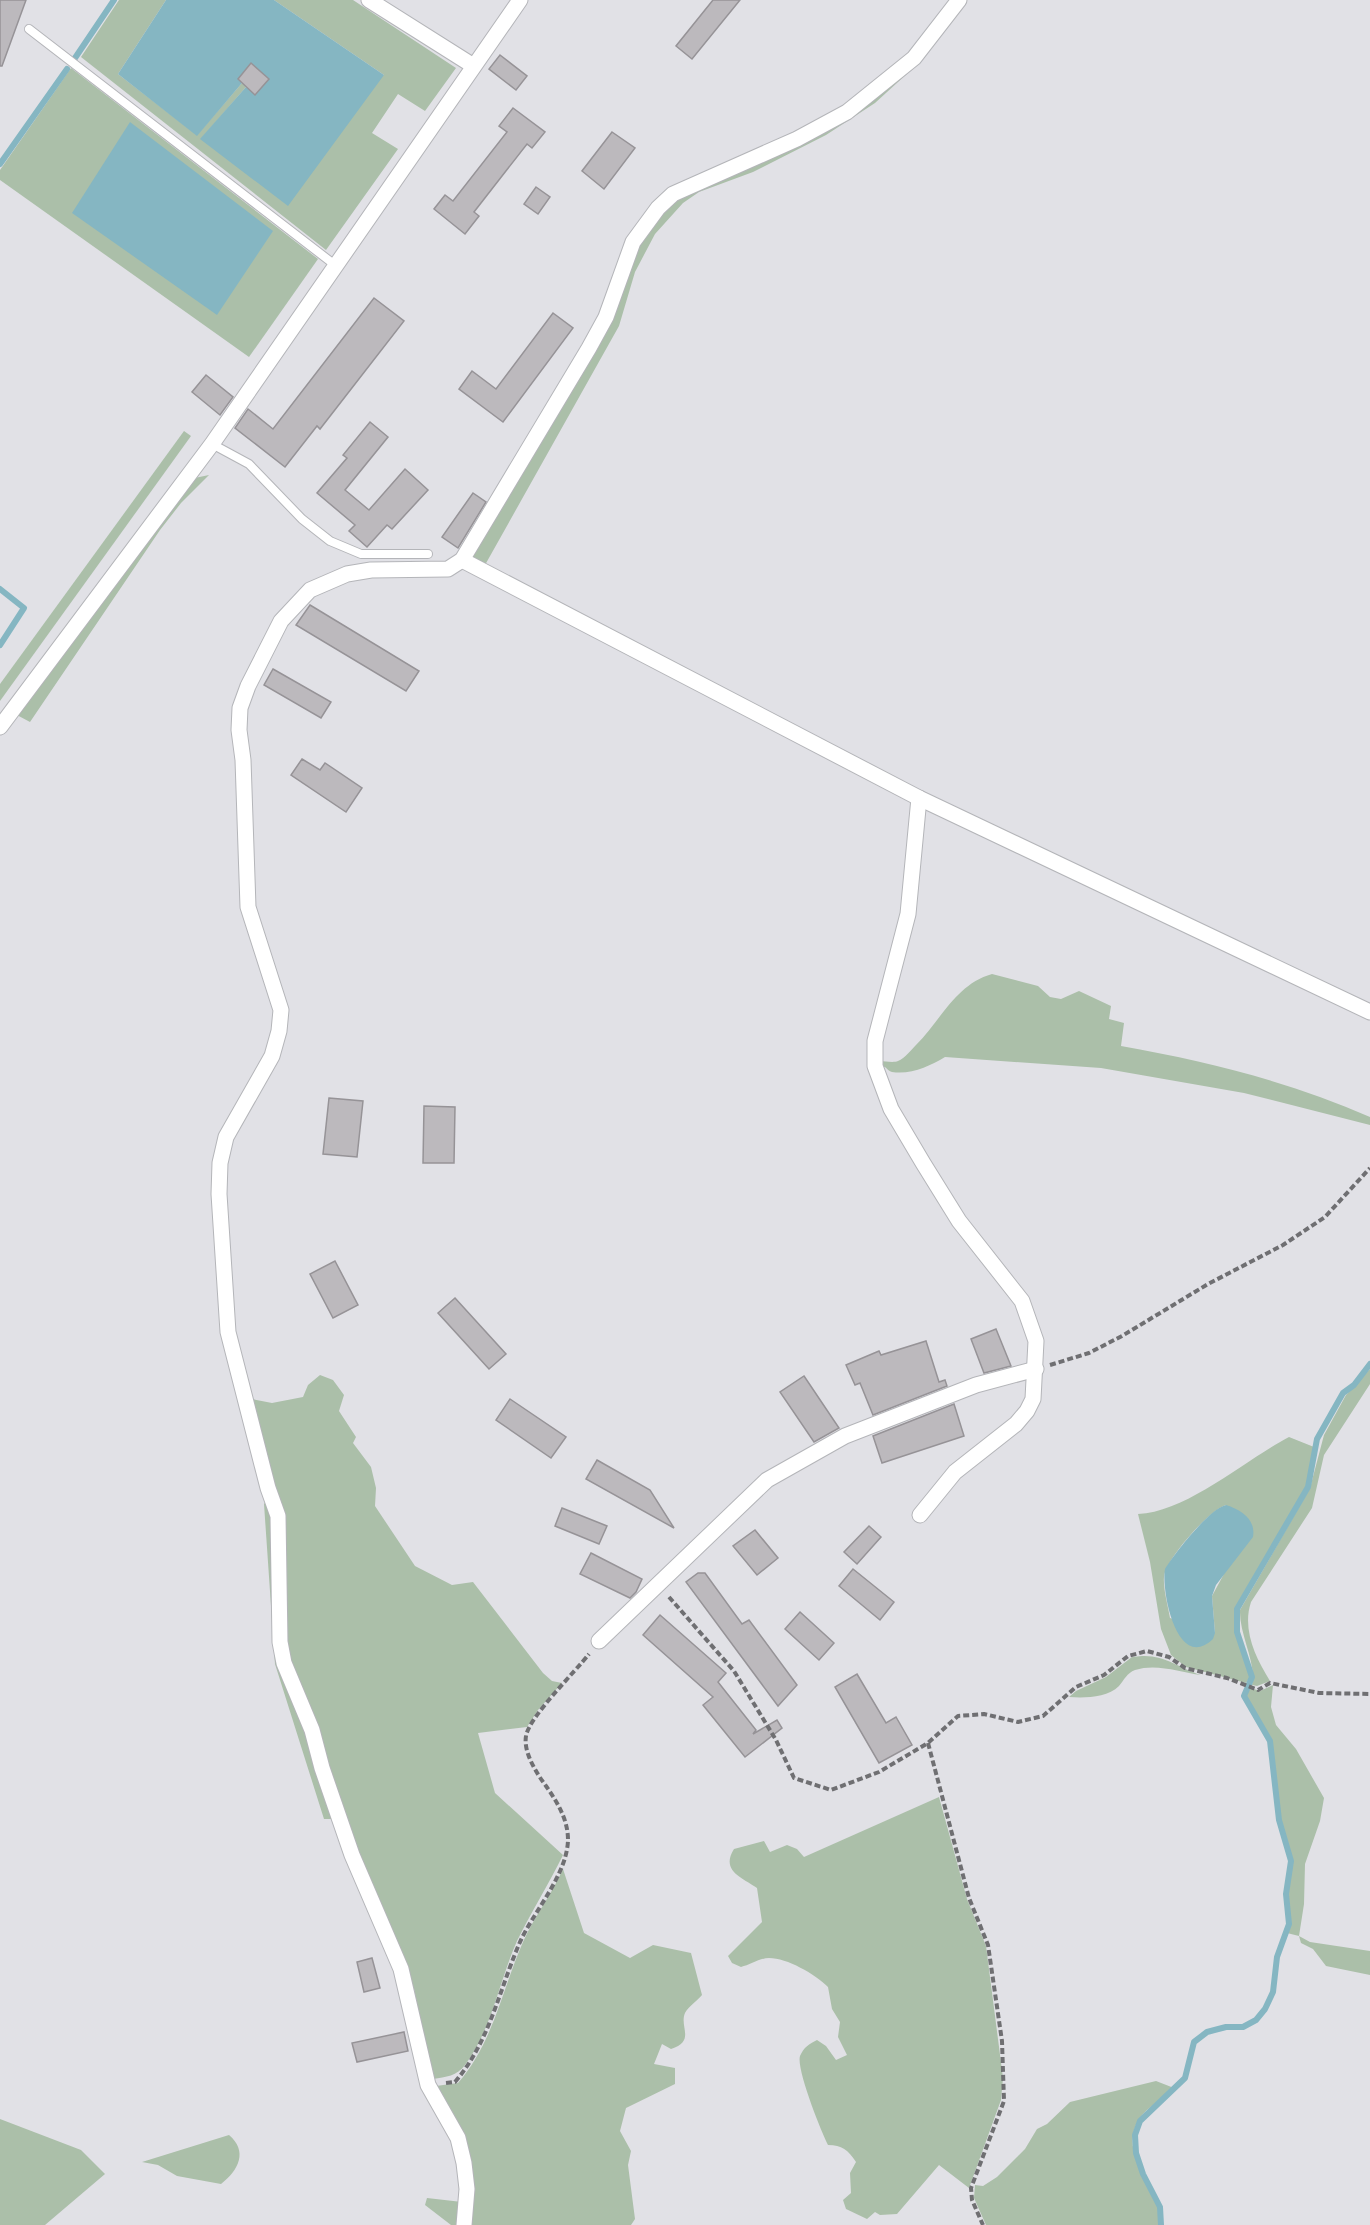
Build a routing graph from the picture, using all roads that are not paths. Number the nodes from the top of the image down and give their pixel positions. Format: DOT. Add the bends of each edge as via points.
graph roads {
  1 [pos="369,0"];
  2 [pos="520,0"];
  3 [pos="959,0"];
  4 [pos="29,29"];
  5 [pos="472,65"];
  6 [pos="335,265"];
  7 [pos="212,444"];
  8 [pos="428,554"];
  9 [pos="462,560"];
  10 [pos="0,727"];
  11 [pos="919,798"];
  12 [pos="1370,1012"];
  13 [pos="1036,1370"];
  14 [pos="920,1515"];
  15 [pos="598,1641"];
  16 [pos="464,2225"];
  1 -- 5 [label="street"];
  2 -- 5 [label="street"];
  3 -- 9 [label="street" via="914,58 847,112 797,139 698,181 673,194 658,208 633,242 606,317 589,348"];
  4 -- 6 [label="lane"];
  5 -- 6 [label="street"];
  6 -- 7 [label="street"];
  7 -- 8 [label="lane" via="249,464 302,519 338,545 361,554"];
  7 -- 10 [label="street"];
  9 -- 11 [label="street"];
  9 -- 16 [label="street" via="448,569 347,574 310,590 281,621 248,686 240,708 239,730 248,907 281,1010 272,1056 226,1137 219,1173 228,1332 278,1516 280,1642 284,1663 312,1730 352,1855 401,1969 428,2085 458,2138 467,2189"];
  11 -- 12 [label="street"];
  11 -- 13 [label="street" via="908,914 874,1041 875,1066 891,1109 959,1221 1022,1301 1036,1341"];
  13 -- 14 [label="street" via="1033,1399 1016,1425 955,1472"];
  13 -- 15 [label="street" via="976,1385 845,1436 777,1474"];
}
